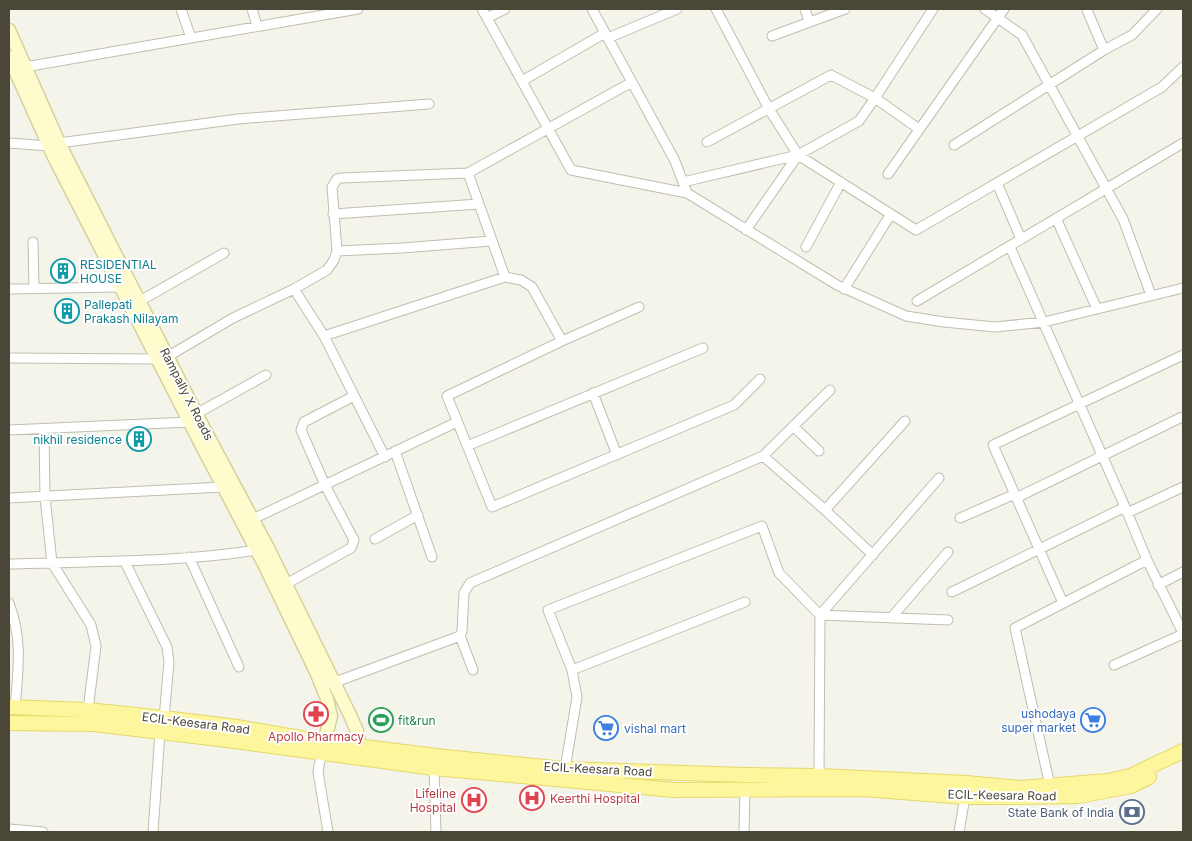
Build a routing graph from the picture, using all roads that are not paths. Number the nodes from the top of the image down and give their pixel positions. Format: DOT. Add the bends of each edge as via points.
graph roads {
  1 [pos="181,9"];
  2 [pos="252,9"];
  3 [pos="358,9"];
  4 [pos="482,9"];
  5 [pos="505,9"];
  6 [pos="592,9"];
  7 [pos="677,9"];
  8 [pos="716,9"];
  9 [pos="805,9"];
  10 [pos="845,9"];
  11 [pos="933,9"];
  12 [pos="985,9"];
  13 [pos="1004,9"];
  14 [pos="1157,9"];
  15 [pos="1087,10"];
  16 [pos="313,13"];
  17 [pos="998,17"];
  18 [pos="487,18"];
  19 [pos="809,21"];
  20 [pos="257,26"];
  21 [pos="9,30"];
  22 [pos="607,36"];
  23 [pos="772,36"];
  24 [pos="191,38"];
  25 [pos="1104,50"];
  26 [pos="9,57"];
  27 [pos="25,67"];
  28 [pos="1183,67"];
  29 [pos="522,81"];
  30 [pos="632,82"];
  31 [pos="1049,84"];
  32 [pos="876,98"];
  33 [pos="429,104"];
  34 [pos="769,109"];
  35 [pos="548,129"];
  36 [pos="919,129"];
  37 [pos="1076,137"];
  38 [pos="707,142"];
  39 [pos="9,143"];
  40 [pos="1183,143"];
  41 [pos="54,144"];
  42 [pos="954,144"];
  43 [pos="798,155"];
  44 [pos="468,173"];
  45 [pos="888,174"];
  46 [pos="683,182"];
  47 [pos="842,182"];
  48 [pos="997,183"];
  49 [pos="1106,188"];
  50 [pos="687,193"];
  51 [pos="479,204"];
  52 [pos="333,214"];
  53 [pos="891,214"];
  54 [pos="1056,218"];
  55 [pos="746,230"];
  56 [pos="1021,240"];
  57 [pos="491,241"];
  58 [pos="33,242"];
  59 [pos="806,247"];
  60 [pos="1010,247"];
  61 [pos="337,251"];
  62 [pos="224,253"];
  63 [pos="505,277"];
  64 [pos="120,287"];
  65 [pos="1183,288"];
  66 [pos="9,289"];
  67 [pos="34,289"];
  68 [pos="294,289"];
  69 [pos="844,289"];
  70 [pos="1151,295"];
  71 [pos="917,300"];
  72 [pos="140,301"];
  73 [pos="639,307"];
  74 [pos="1097,309"];
  75 [pos="1044,322"];
  76 [pos="324,336"];
  77 [pos="562,340"];
  78 [pos="703,348"];
  79 [pos="1183,355"];
  80 [pos="9,358"];
  81 [pos="162,358"];
  82 [pos="266,375"];
  83 [pos="760,379"];
  84 [pos="830,390"];
  85 [pos="594,393"];
  86 [pos="354,396"];
  87 [pos="1078,405"];
  88 [pos="1182,416"];
  89 [pos="193,418"];
  90 [pos="905,421"];
  91 [pos="457,422"];
  92 [pos="793,426"];
  93 [pos="9,430"];
  94 [pos="44,430"];
  95 [pos="467,446"];
  96 [pos="395,451"];
  97 [pos="819,451"];
  98 [pos="617,454"];
  99 [pos="763,456"];
  100 [pos="1102,456"];
  101 [pos="385,457"];
  102 [pos="939,478"];
  103 [pos="325,486"];
  104 [pos="223,487"];
  105 [pos="1183,488"];
  106 [pos="1016,496"];
  107 [pos="45,497"];
  108 [pos="9,498"];
  109 [pos="825,510"];
  110 [pos="1126,510"];
  111 [pos="418,515"];
  112 [pos="960,518"];
  113 [pos="253,519"];
  114 [pos="375,538"];
  115 [pos="1039,549"];
  116 [pos="257,550"];
  117 [pos="948,552"];
  118 [pos="872,555"];
  119 [pos="189,557"];
  120 [pos="432,557"];
  121 [pos="1147,560"];
  122 [pos="125,562"];
  123 [pos="52,563"];
  124 [pos="9,564"];
  125 [pos="1183,572"];
  126 [pos="286,584"];
  127 [pos="1158,585"];
  128 [pos="952,592"];
  129 [pos="745,602"];
  130 [pos="9,603"];
  131 [pos="1063,603"];
  132 [pos="820,615"];
  133 [pos="891,618"];
  134 [pos="948,620"];
  135 [pos="1183,634"];
  136 [pos="460,636"];
  137 [pos="1114,665"];
  138 [pos="239,667"];
  139 [pos="473,670"];
  140 [pos="572,670"];
  141 [pos="328,685"];
  142 [pos="12,707"];
  143 [pos="88,710"];
  144 [pos="164,718"];
  145 [pos="9,723"];
  146 [pos="160,732"];
  147 [pos="323,748"];
  148 [pos="1183,751"];
  149 [pos="361,752"];
  150 [pos="1183,761"];
  151 [pos="434,768"];
  152 [pos="565,769"];
  153 [pos="819,776"];
  154 [pos="885,785"];
  155 [pos="1050,786"];
  156 [pos="745,789"];
  157 [pos="965,797"];
  158 [pos="9,829"];
  159 [pos="43,832"];
  160 [pos="153,832"];
  161 [pos="328,832"];
  162 [pos="436,832"];
  163 [pos="744,832"];
  164 [pos="959,832"];
  1 -- 24 [label="street"];
  2 -- 20 [label="street"];
  3 -- 16 [label="street"];
  4 -- 18 [label="street"];
  5 -- 18 [label="street"];
  6 -- 22 [label="street"];
  7 -- 22 [label="street"];
  8 -- 34 [label="street"];
  9 -- 19 [label="street"];
  10 -- 19 [label="street"];
  11 -- 32 [label="street"];
  12 -- 17 [label="street"];
  13 -- 17 [label="street"];
  14 -- 25 [label="street" via="1132,35"];
  15 -- 25 [label="street"];
  16 -- 20 [label="street"];
  17 -- 31 [label="street" via="1022,35"];
  17 -- 36 [label="street"];
  18 -- 29 [label="street"];
  19 -- 23 [label="street"];
  20 -- 24 [label="street"];
  21 -- 27 [label="main road, Rampally X Roads"];
  22 -- 29 [label="street"];
  22 -- 30 [label="street"];
  24 -- 27 [label="street"];
  25 -- 31 [label="street"];
  26 -- 41 [label="main road, Rampally X Roads"];
  27 -- 41 [label="main road, Rampally X Roads"];
  28 -- 37 [label="street" via="1162,87"];
  29 -- 35 [label="street"];
  30 -- 35 [label="street"];
  30 -- 46 [label="street"];
  31 -- 37 [label="street"];
  31 -- 42 [label="street"];
  32 -- 34 [label="street" via="831,75"];
  32 -- 36 [label="street"];
  32 -- 43 [label="street" via="859,121"];
  33 -- 41 [label="street" via="238,119"];
  34 -- 38 [label="street"];
  34 -- 43 [label="street"];
  35 -- 44 [label="street"];
  35 -- 50 [label="street" via="571,170"];
  36 -- 45 [label="street"];
  37 -- 48 [label="street"];
  37 -- 49 [label="street"];
  39 -- 41 [label="street"];
  40 -- 49 [label="street"];
  41 -- 64 [label="main road, Rampally X Roads"];
  41 -- 72 [label="main road, Rampally X Roads"];
  43 -- 46 [label="street"];
  43 -- 47 [label="street"];
  43 -- 55 [label="street"];
  44 -- 51 [label="street"];
  44 -- 52 [label="street" via="337,179 332,186"];
  46 -- 50 [label="street"];
  47 -- 53 [label="street"];
  47 -- 59 [label="street"];
  48 -- 53 [label="street" via="916,230"];
  48 -- 56 [label="street"];
  49 -- 54 [label="street"];
  49 -- 70 [label="street" via="1123,219"];
  50 -- 55 [label="street"];
  51 -- 52 [label="street"];
  51 -- 57 [label="street"];
  52 -- 61 [label="street"];
  53 -- 69 [label="street"];
  54 -- 56 [label="street"];
  54 -- 74 [label="street"];
  55 -- 69 [label="street"];
  56 -- 60 [label="street"];
  57 -- 61 [label="street"];
  57 -- 63 [label="street"];
  58 -- 67 [label="street"];
  60 -- 71 [label="street"];
  60 -- 75 [label="street"];
  61 -- 68 [label="street" via="327,270"];
  62 -- 72 [label="street"];
  63 -- 76 [label="street"];
  63 -- 77 [label="street" via="521,280 532,287"];
  64 -- 67 [label="street"];
  64 -- 81 [label="main road, Rampally X Roads"];
  65 -- 70 [label="street"];
  66 -- 67 [label="street"];
  68 -- 76 [label="street"];
  68 -- 81 [label="street" via="233,318"];
  69 -- 75 [label="street" via="906,316 995,327"];
  70 -- 74 [label="street"];
  72 -- 81 [label="main road, Rampally X Roads"];
  73 -- 77 [label="street"];
  74 -- 75 [label="street"];
  75 -- 87 [label="street"];
  76 -- 86 [label="street"];
  77 -- 91 [label="street" via="447,396"];
  78 -- 85 [label="street"];
  79 -- 87 [label="street"];
  80 -- 81 [label="street"];
  81 -- 89 [label="main road, Rampally X Roads"];
  82 -- 89 [label="street"];
  83 -- 98 [label="street" via="734,405"];
  84 -- 92 [label="street"];
  85 -- 95 [label="street"];
  85 -- 98 [label="street"];
  86 -- 101 [label="street"];
  86 -- 103 [label="street" via="302,426"];
  87 -- 100 [label="street"];
  87 -- 106 [label="street" via="993,445"];
  88 -- 100 [label="street"];
  89 -- 94 [label="street"];
  89 -- 104 [label="main road, Rampally X Roads"];
  89 -- 113 [label="main road, Rampally X Roads"];
  90 -- 109 [label="street"];
  91 -- 95 [label="street"];
  91 -- 96 [label="street"];
  92 -- 97 [label="street"];
  92 -- 99 [label="street"];
  93 -- 94 [label="street"];
  94 -- 107 [label="street"];
  95 -- 98 [label="street" via="492,507"];
  96 -- 101 [label="street"];
  96 -- 111 [label="street"];
  99 -- 109 [label="street"];
  99 -- 136 [label="street" via="470,583 464,592"];
  100 -- 106 [label="street"];
  100 -- 110 [label="street"];
  101 -- 103 [label="street"];
  102 -- 118 [label="street"];
  103 -- 113 [label="street"];
  103 -- 126 [label="street" via="354,540 351,548"];
  104 -- 107 [label="street"];
  104 -- 116 [label="main road, Rampally X Roads"];
  105 -- 110 [label="street"];
  106 -- 112 [label="street"];
  106 -- 115 [label="street"];
  107 -- 108 [label="street"];
  107 -- 123 [label="street"];
  109 -- 118 [label="street"];
  110 -- 115 [label="street"];
  110 -- 121 [label="street"];
  111 -- 114 [label="street"];
  111 -- 120 [label="street"];
  113 -- 126 [label="main road, Rampally X Roads"];
  115 -- 128 [label="street"];
  115 -- 131 [label="street"];
  116 -- 119 [label="street"];
  116 -- 141 [label="main road, Rampally X Roads"];
  117 -- 133 [label="street"];
  118 -- 132 [label="street"];
  119 -- 122 [label="street"];
  119 -- 138 [label="street"];
  121 -- 127 [label="street"];
  121 -- 131 [label="street"];
  122 -- 123 [label="street"];
  122 -- 144 [label="street" via="167,647 169,662"];
  123 -- 124 [label="street"];
  123 -- 143 [label="street" via="91,625 96,646"];
  125 -- 127 [label="street"];
  126 -- 141 [label="main road, Rampally X Roads"];
  127 -- 135 [label="street"];
  129 -- 140 [label="street"];
  130 -- 142 [label="street" via="20,656"];
  131 -- 155 [label="street" via="1015,628"];
  132 -- 133 [label="street"];
  132 -- 140 [label="street" via="779,573 762,526 548,610"];
  132 -- 153 [label="street"];
  133 -- 134 [label="street"];
  135 -- 137 [label="street"];
  136 -- 139 [label="street"];
  136 -- 141 [label="street"];
  140 -- 152 [label="street" via="576,697"];
  141 -- 147 [label="main road, Rampally X Roads" via="331,716"];
  141 -- 149 [label="main road, Rampally X Roads" via="357,731"];
  142 -- 143 [label="main road, ECIL-Keesara Road"];
  143 -- 144 [label="main road, ECIL-Keesara Road"];
  144 -- 147 [label="main road, ECIL-Keesara Road" via="238,727"];
  145 -- 146 [label="main road, ECIL-Keesara Road" via="94,724"];
  146 -- 147 [label="main road, ECIL-Keesara Road"];
  146 -- 160 [label="street"];
  147 -- 149 [label="main road, ECIL-Keesara Road"];
  147 -- 161 [label="street" via="318,772"];
  148 -- 155 [label="main road, ECIL-Keesara Road" via="1130,776 1108,782"];
  149 -- 151 [label="main road, ECIL-Keesara Road"];
  149 -- 152 [label="main road, ECIL-Keesara Road"];
  150 -- 157 [label="main road, ECIL-Keesara Road" via="1131,786 1078,796"];
  151 -- 156 [label="main road, ECIL-Keesara Road" via="674,790"];
  151 -- 162 [label="street"];
  152 -- 153 [label="main road, ECIL-Keesara Road"];
  153 -- 154 [label="main road, ECIL-Keesara Road"];
  154 -- 155 [label="main road, ECIL-Keesara Road"];
  154 -- 156 [label="main road, ECIL-Keesara Road" via="864,789"];
  154 -- 157 [label="main road, ECIL-Keesara Road"];
  156 -- 163 [label="street"];
  157 -- 164 [label="street"];
  158 -- 159 [label="street"];
}
